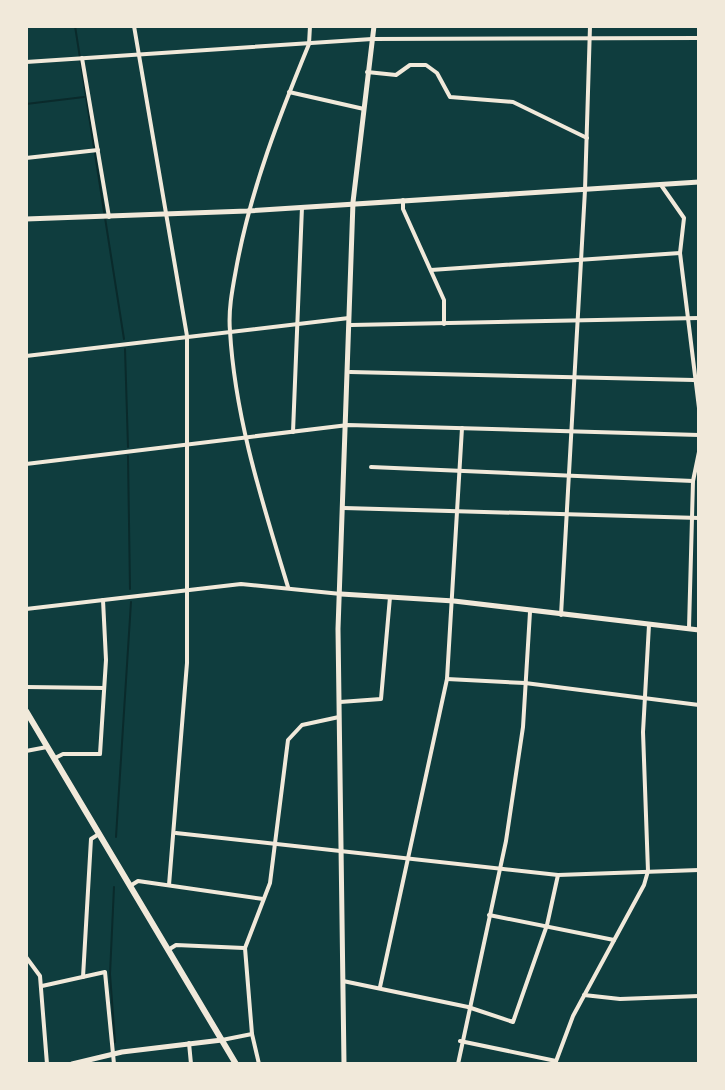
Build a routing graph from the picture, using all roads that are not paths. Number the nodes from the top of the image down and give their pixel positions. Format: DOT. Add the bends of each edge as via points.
graph roads {
  1 [pos="134,26"];
  2 [pos="310,26"];
  3 [pos="374,26"];
  4 [pos="590,26"];
  5 [pos="699,38"];
  6 [pos="372,39"];
  7 [pos="590,40"];
  8 [pos="309,44"];
  9 [pos="139,55"];
  10 [pos="82,58"];
  11 [pos="26,62"];
  12 [pos="367,72"];
  13 [pos="289,92"];
  14 [pos="364,109"];
  15 [pos="587,138"];
  16 [pos="95,151"];
  17 [pos="26,158"];
  18 [pos="699,182"];
  19 [pos="661,185"];
  20 [pos="585,190"];
  21 [pos="403,200"];
  22 [pos="353,202"];
  23 [pos="302,207"];
  24 [pos="247,211"];
  25 [pos="166,215"];
  26 [pos="106,218"];
  27 [pos="26,219"];
  28 [pos="680,253"];
  29 [pos="581,261"];
  30 [pos="431,270"];
  31 [pos="689,318"];
  32 [pos="699,318"];
  33 [pos="577,321"];
  34 [pos="350,322"];
  35 [pos="297,324"];
  36 [pos="444,324"];
  37 [pos="230,330"];
  38 [pos="187,336"];
  39 [pos="26,356"];
  40 [pos="350,372"];
  41 [pos="575,379"];
  42 [pos="694,380"];
  43 [pos="699,408"];
  44 [pos="348,425"];
  45 [pos="462,428"];
  46 [pos="571,430"];
  47 [pos="293,432"];
  48 [pos="699,435"];
  49 [pos="245,438"];
  50 [pos="189,444"];
  51 [pos="699,452"];
  52 [pos="26,464"];
  53 [pos="371,467"];
  54 [pos="460,471"];
  55 [pos="569,475"];
  56 [pos="693,481"];
  57 [pos="344,508"];
  58 [pos="458,512"];
  59 [pos="566,514"];
  60 [pos="691,518"];
  61 [pos="699,518"];
  62 [pos="288,587"];
  63 [pos="188,589"];
  64 [pos="341,594"];
  65 [pos="390,597"];
  66 [pos="103,600"];
  67 [pos="454,601"];
  68 [pos="26,609"];
  69 [pos="530,612"];
  70 [pos="561,615"];
  71 [pos="649,625"];
  72 [pos="689,629"];
  73 [pos="699,630"];
  74 [pos="447,679"];
  75 [pos="525,683"];
  76 [pos="26,687"];
  77 [pos="104,688"];
  78 [pos="643,697"];
  79 [pos="340,702"];
  80 [pos="699,705"];
  81 [pos="26,711"];
  82 [pos="339,717"];
  83 [pos="47,747"];
  84 [pos="26,751"];
  85 [pos="55,758"];
  86 [pos="176,833"];
  87 [pos="99,834"];
  88 [pos="276,846"];
  89 [pos="342,851"];
  90 [pos="410,861"];
  91 [pos="500,868"];
  92 [pos="699,870"];
  93 [pos="648,871"];
  94 [pos="558,875"];
  95 [pos="169,885"];
  96 [pos="130,886"];
  97 [pos="263,899"];
  98 [pos="489,915"];
  99 [pos="547,925"];
  100 [pos="614,940"];
  101 [pos="245,948"];
  102 [pos="168,950"];
  103 [pos="27,960"];
  104 [pos="83,977"];
  105 [pos="343,981"];
  106 [pos="42,986"];
  107 [pos="380,987"];
  108 [pos="584,995"];
  109 [pos="699,996"];
  110 [pos="468,1007"];
  111 [pos="252,1034"];
  112 [pos="222,1040"];
  113 [pos="460,1041"];
  114 [pos="189,1043"];
  115 [pos="111,1055"];
  116 [pos="556,1063"];
  117 [pos="47,1064"];
  118 [pos="72,1064"];
  119 [pos="114,1064"];
  120 [pos="191,1064"];
  121 [pos="236,1064"];
  122 [pos="259,1064"];
  123 [pos="344,1064"];
  124 [pos="458,1064"];
  1 -- 9 [label="street"];
  2 -- 8 [label="street"];
  3 -- 6 [label="street"];
  4 -- 7 [label="street"];
  5 -- 7 [label="street"];
  6 -- 7 [label="street"];
  6 -- 8 [label="street"];
  6 -- 12 [label="street"];
  7 -- 15 [label="street"];
  8 -- 9 [label="street"];
  8 -- 13 [label="street"];
  9 -- 10 [label="street"];
  9 -- 25 [label="street"];
  10 -- 11 [label="street"];
  10 -- 16 [label="street"];
  12 -- 14 [label="street"];
  12 -- 15 [label="street" via="396,75 410,65 426,65 450,97 513,102"];
  13 -- 14 [label="street"];
  13 -- 24 [label="street"];
  14 -- 22 [label="street"];
  15 -- 20 [label="street"];
  16 -- 17 [label="street"];
  16 -- 26 [label="street"];
  18 -- 19 [label="street"];
  19 -- 20 [label="street"];
  19 -- 28 [label="street" via="684,218"];
  20 -- 21 [label="street"];
  20 -- 29 [label="street"];
  21 -- 22 [label="street"];
  21 -- 30 [label="street"];
  22 -- 23 [label="street"];
  22 -- 34 [label="street"];
  23 -- 24 [label="street"];
  23 -- 35 [label="street"];
  24 -- 25 [label="street"];
  24 -- 37 [label="street"];
  25 -- 26 [label="street"];
  25 -- 38 [label="street"];
  26 -- 27 [label="street"];
  28 -- 29 [label="street"];
  28 -- 31 [label="street"];
  29 -- 30 [label="street"];
  29 -- 33 [label="street"];
  30 -- 36 [label="street" via="444,300"];
  31 -- 32 [label="street"];
  31 -- 33 [label="street"];
  31 -- 42 [label="street"];
  33 -- 36 [label="street"];
  33 -- 41 [label="street"];
  34 -- 35 [label="street"];
  34 -- 36 [label="street"];
  34 -- 40 [label="street"];
  35 -- 37 [label="street"];
  35 -- 47 [label="street"];
  37 -- 38 [label="street"];
  37 -- 49 [label="street"];
  38 -- 39 [label="street"];
  38 -- 50 [label="street"];
  40 -- 41 [label="street"];
  40 -- 44 [label="street"];
  41 -- 42 [label="street"];
  41 -- 46 [label="street"];
  42 -- 43 [label="street"];
  44 -- 45 [label="street"];
  44 -- 47 [label="street"];
  44 -- 57 [label="street"];
  45 -- 46 [label="street"];
  45 -- 54 [label="street"];
  46 -- 48 [label="street"];
  46 -- 55 [label="street"];
  47 -- 49 [label="street"];
  49 -- 50 [label="street"];
  49 -- 62 [label="street"];
  50 -- 52 [label="street"];
  50 -- 63 [label="street"];
  51 -- 56 [label="street"];
  53 -- 54 [label="street"];
  54 -- 55 [label="street"];
  54 -- 58 [label="street"];
  55 -- 56 [label="street"];
  55 -- 59 [label="street"];
  56 -- 60 [label="street"];
  57 -- 58 [label="street"];
  57 -- 64 [label="street"];
  58 -- 59 [label="street"];
  58 -- 67 [label="street"];
  59 -- 60 [label="street"];
  59 -- 70 [label="street"];
  60 -- 61 [label="street"];
  60 -- 72 [label="street"];
  62 -- 63 [label="street" via="247,583"];
  62 -- 64 [label="street"];
  63 -- 66 [label="street"];
  63 -- 86 [label="street"];
  64 -- 65 [label="street"];
  64 -- 79 [label="street"];
  65 -- 67 [label="street"];
  65 -- 79 [label="street" via="381,699"];
  66 -- 68 [label="street"];
  66 -- 77 [label="street"];
  67 -- 69 [label="street"];
  67 -- 74 [label="street"];
  69 -- 70 [label="street"];
  69 -- 75 [label="street"];
  70 -- 71 [label="street"];
  71 -- 72 [label="street"];
  71 -- 78 [label="street"];
  72 -- 73 [label="street"];
  74 -- 75 [label="street"];
  74 -- 90 [label="street"];
  75 -- 78 [label="street"];
  75 -- 91 [label="street"];
  76 -- 77 [label="street"];
  77 -- 85 [label="street" via="100,754"];
  78 -- 80 [label="street"];
  78 -- 93 [label="street"];
  79 -- 82 [label="street"];
  81 -- 83 [label="main road"];
  82 -- 88 [label="street" via="302,725 288,740"];
  82 -- 89 [label="street"];
  83 -- 84 [label="street"];
  83 -- 85 [label="main road"];
  85 -- 87 [label="main road"];
  86 -- 88 [label="street"];
  86 -- 95 [label="street"];
  87 -- 96 [label="main road"];
  87 -- 104 [label="street" via="91,839"];
  88 -- 89 [label="street"];
  88 -- 97 [label="street"];
  89 -- 90 [label="street"];
  89 -- 105 [label="street"];
  90 -- 91 [label="street"];
  90 -- 107 [label="street"];
  91 -- 94 [label="street"];
  91 -- 98 [label="street"];
  92 -- 93 [label="street"];
  93 -- 94 [label="street"];
  93 -- 100 [label="street"];
  94 -- 99 [label="street"];
  95 -- 96 [label="street" via="138,881"];
  95 -- 97 [label="street"];
  96 -- 102 [label="main road"];
  97 -- 101 [label="street"];
  98 -- 99 [label="street"];
  98 -- 110 [label="street"];
  99 -- 100 [label="street"];
  99 -- 110 [label="street" via="513,1022"];
  100 -- 108 [label="street"];
  101 -- 102 [label="street" via="176,945"];
  101 -- 111 [label="street"];
  102 -- 112 [label="main road"];
  103 -- 106 [label="street"];
  104 -- 106 [label="street"];
  104 -- 115 [label="street" via="105,972"];
  105 -- 107 [label="street"];
  105 -- 123 [label="street"];
  106 -- 117 [label="street"];
  107 -- 110 [label="street"];
  108 -- 109 [label="street"];
  108 -- 116 [label="street"];
  110 -- 113 [label="street"];
  111 -- 112 [label="street"];
  111 -- 122 [label="street"];
  112 -- 114 [label="street"];
  112 -- 121 [label="main road"];
  113 -- 116 [label="street"];
  113 -- 124 [label="street"];
  114 -- 115 [label="street"];
  114 -- 120 [label="street"];
  115 -- 118 [label="street"];
  115 -- 119 [label="street"];
}
